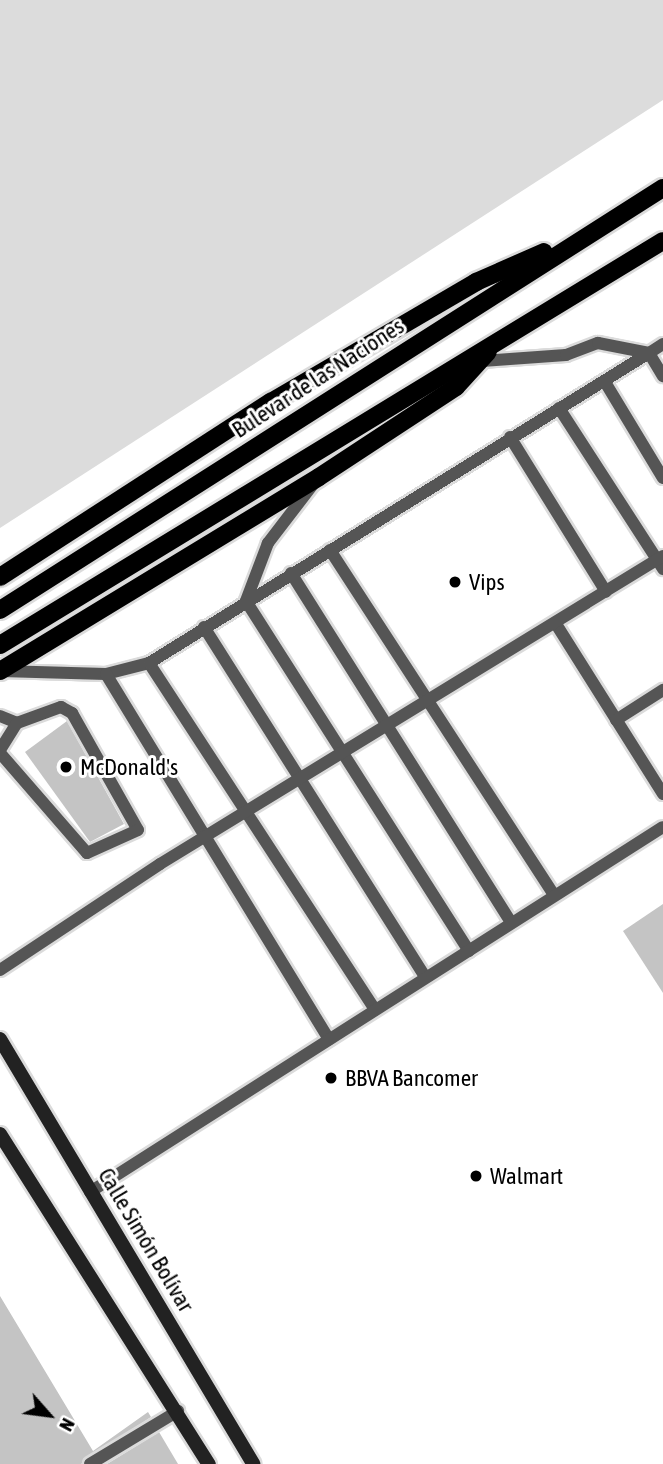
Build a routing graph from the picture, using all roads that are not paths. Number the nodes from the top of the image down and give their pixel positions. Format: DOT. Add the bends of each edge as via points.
graph roads {
  1 [pos="663,188"];
  2 [pos="599,228"];
  3 [pos="663,241"];
  4 [pos="498,340"];
  5 [pos="663,344"];
  6 [pos="649,353"];
  7 [pos="482,361"];
  8 [pos="663,376"];
  9 [pos="605,382"];
  10 [pos="559,408"];
  11 [pos="510,437"];
  12 [pos="318,477"];
  13 [pos="663,478"];
  14 [pos="330,550"];
  15 [pos="661,561"];
  16 [pos="291,573"];
  17 [pos="0,577"];
  18 [pos="606,592"];
  19 [pos="246,601"];
  20 [pos="7,606"];
  21 [pos="555,624"];
  22 [pos="204,627"];
  23 [pos="0,645"];
  24 [pos="149,663"];
  25 [pos="0,671"];
  26 [pos="106,674"];
  27 [pos="663,690"];
  28 [pos="426,699"];
  29 [pos="0,716"];
  30 [pos="616,720"];
  31 [pos="17,723"];
  32 [pos="385,726"];
  33 [pos="0,752"];
  34 [pos="342,755"];
  35 [pos="298,783"];
  36 [pos="663,794"];
  37 [pos="249,813"];
  38 [pos="663,827"];
  39 [pos="202,840"];
  40 [pos="554,895"];
  41 [pos="512,923"];
  42 [pos="469,951"];
  43 [pos="0,970"];
  44 [pos="425,977"];
  45 [pos="375,1010"];
  46 [pos="0,1039"];
  47 [pos="329,1039"];
  48 [pos="0,1134"];
  49 [pos="90,1192"];
  50 [pos="178,1411"];
  51 [pos="90,1464"];
  52 [pos="209,1464"];
  53 [pos="253,1464"];
  1 -- 2 [label="main road, Bulevar de las Naciones"];
  2 -- 17 [label="main road" via="477,282 385,335"];
  2 -- 20 [label="main road, Bulevar de las Naciones"];
  3 -- 4 [label="main road"];
  4 -- 7 [label="main road"];
  4 -- 23 [label="main road"];
  5 -- 6 [label="lane"];
  6 -- 7 [label="lane" via="598,343 566,355"];
  6 -- 8 [label="lane"];
  6 -- 9 [label="lane"];
  7 -- 12 [label="main road" via="456,387"];
  9 -- 10 [label="lane"];
  9 -- 13 [label="lane"];
  10 -- 11 [label="lane"];
  10 -- 15 [label="lane"];
  11 -- 14 [label="lane"];
  11 -- 18 [label="lane"];
  12 -- 19 [label="lane" via="268,543"];
  12 -- 25 [label="main road"];
  14 -- 16 [label="lane"];
  14 -- 28 [label="lane"];
  15 -- 18 [label="lane"];
  16 -- 19 [label="lane"];
  16 -- 32 [label="lane"];
  18 -- 21 [label="lane"];
  19 -- 22 [label="lane"];
  19 -- 34 [label="lane"];
  21 -- 28 [label="lane"];
  21 -- 30 [label="lane"];
  22 -- 24 [label="lane"];
  22 -- 35 [label="lane"];
  24 -- 26 [label="lane"];
  24 -- 37 [label="lane"];
  25 -- 26 [label="lane"];
  26 -- 39 [label="lane"];
  27 -- 30 [label="lane"];
  28 -- 32 [label="lane"];
  28 -- 40 [label="lane"];
  29 -- 31 [label="lane"];
  30 -- 36 [label="lane"];
  31 -- 33 [label="lane"];
  31 -- 33 [label="lane" via="61,707 72,713 138,830 87,853"];
  32 -- 34 [label="lane"];
  32 -- 41 [label="lane"];
  34 -- 35 [label="lane"];
  34 -- 42 [label="lane"];
  35 -- 37 [label="lane"];
  35 -- 44 [label="lane"];
  37 -- 39 [label="lane"];
  37 -- 45 [label="lane"];
  38 -- 40 [label="lane"];
  39 -- 43 [label="lane"];
  39 -- 47 [label="lane"];
  40 -- 41 [label="lane"];
  41 -- 42 [label="lane"];
  42 -- 44 [label="lane"];
  44 -- 45 [label="lane"];
  45 -- 47 [label="lane"];
  46 -- 49 [label="main road, Calle Simón Bolívar"];
  47 -- 49 [label="lane"];
  48 -- 50 [label="main road"];
  49 -- 53 [label="main road, Calle Simón Bolívar"];
  50 -- 51 [label="lane"];
  50 -- 52 [label="main road"];
}
